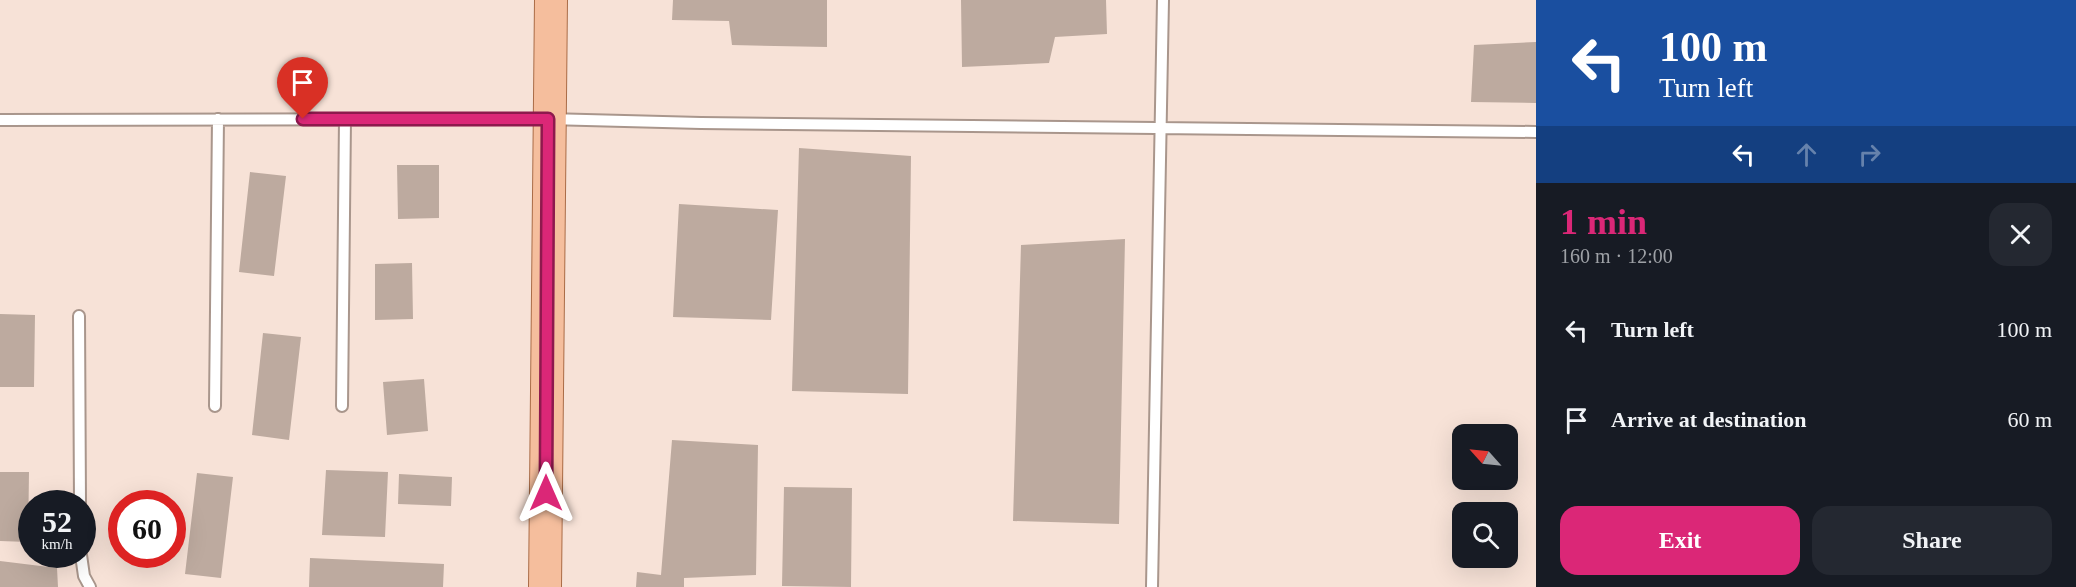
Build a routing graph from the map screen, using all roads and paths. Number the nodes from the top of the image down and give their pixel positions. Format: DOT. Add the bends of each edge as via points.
graph roads {
  1 [pos="551,0"];
  2 [pos="1163,0"];
  3 [pos="218,119"];
  4 [pos="345,119"];
  5 [pos="548,119"];
  6 [pos="0,120"];
  7 [pos="1159,128"];
  8 [pos="1536,132"];
  9 [pos="79,316"];
  10 [pos="215,406"];
  11 [pos="342,406"];
  12 [pos="80,490"];
  13 [pos="83,568"];
  14 [pos="90,587"];
  15 [pos="545,587"];
  16 [pos="1152,587"];
  1 -- 5 [label="main road"];
  2 -- 7 [label="lane"];
  3 -- 4 [label="lane"];
  3 -- 6 [label="lane"];
  3 -- 10 [label="lane"];
  4 -- 5 [label="lane"];
  4 -- 11 [label="lane"];
  5 -- 7 [label="lane"];
  5 -- 15 [label="main road"];
  7 -- 8 [label="lane"];
  7 -- 16 [label="lane"];
  9 -- 12 [label="lane"];
  13 -- 14 [label="lane"];
}
